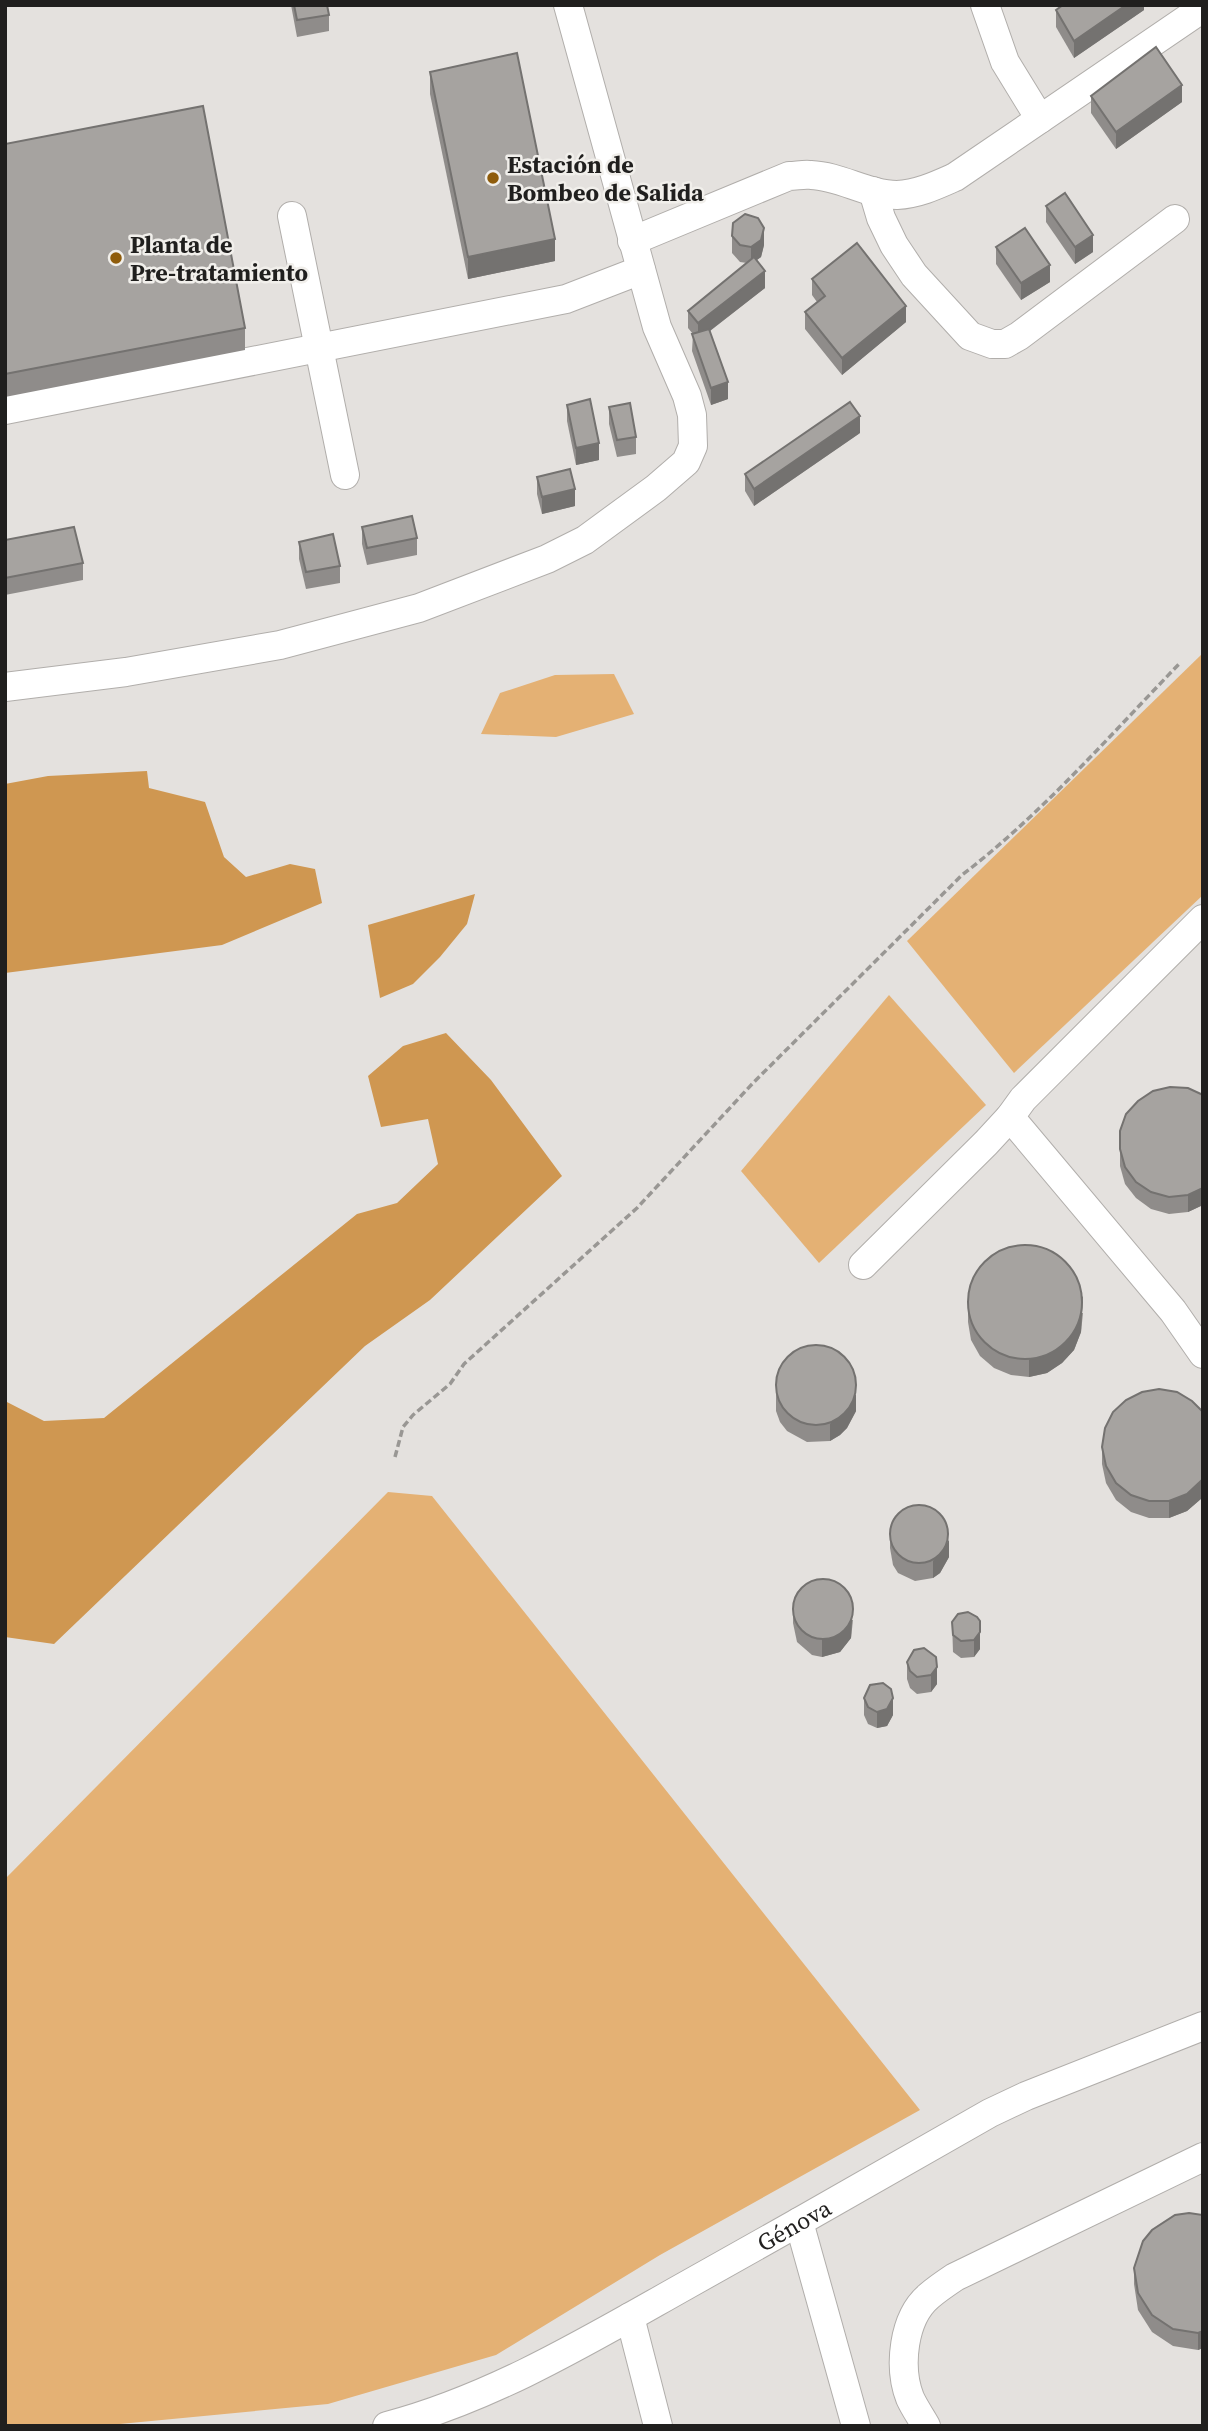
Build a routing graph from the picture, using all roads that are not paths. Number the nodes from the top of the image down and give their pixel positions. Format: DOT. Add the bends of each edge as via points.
graph roads {
  1 [pos="568,5"];
  2 [pos="985,5"];
  3 [pos="1203,8"];
  4 [pos="1040,119"];
  5 [pos="873,191"];
  6 [pos="292,216"];
  7 [pos="1175,219"];
  8 [pos="632,241"];
  9 [pos="640,270"];
  10 [pos="320,348"];
  11 [pos="5,410"];
  12 [pos="345,475"];
  13 [pos="5,687"];
  14 [pos="1203,919"];
  15 [pos="1010,1118"];
  16 [pos="863,1265"];
  17 [pos="1203,1354"];
  18 [pos="1203,2026"];
  19 [pos="1203,2157"];
  20 [pos="799,2222"];
  21 [pos="630,2317"];
  22 [pos="387,2426"];
  23 [pos="658,2426"];
  24 [pos="856,2426"];
  25 [pos="926,2426"];
  1 -- 8 [label="street"];
  2 -- 4 [label="street" via="1005,62"];
  3 -- 4 [label="street"];
  4 -- 5 [label="street" via="955,177 925,190 898,195"];
  5 -- 7 [label="street" via="894,246 914,275 970,336 992,344 1019,337"];
  5 -- 8 [label="street" via="810,174 789,176"];
  6 -- 10 [label="street"];
  8 -- 9 [label="street"];
  9 -- 10 [label="street" via="566,299"];
  9 -- 13 [label="street" via="657,327 687,396 693,446 676,471 585,540 419,608 280,645"];
  10 -- 11 [label="street"];
  10 -- 12 [label="street"];
  14 -- 15 [label="street" via="1023,1098"];
  15 -- 16 [label="street"];
  15 -- 17 [label="street" via="1173,1311"];
  18 -- 20 [label="street, Génova" via="990,2113"];
  19 -- 25 [label="street" via="955,2277 927,2297 915,2313 903,2361 910,2398"];
  20 -- 21 [label="street, Génova"];
  20 -- 24 [label="street"];
  21 -- 22 [label="street, Génova" via="477,2396"];
  21 -- 23 [label="street"];
}
